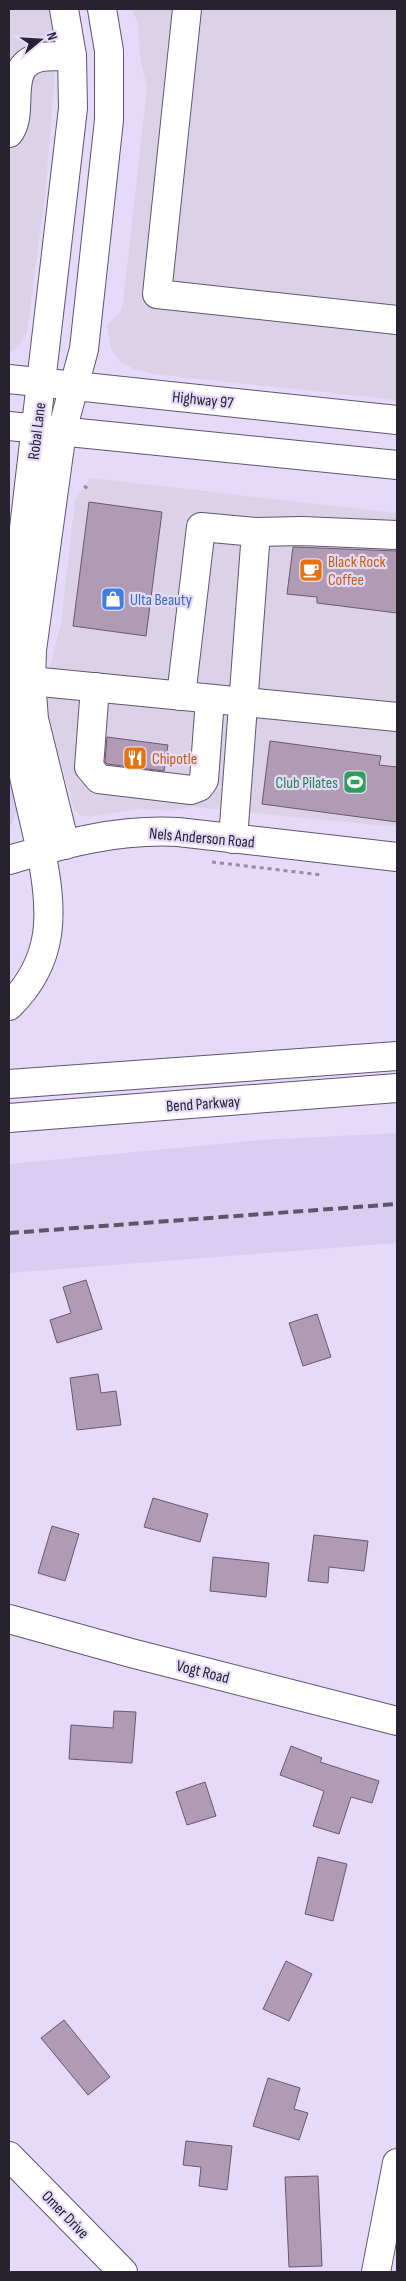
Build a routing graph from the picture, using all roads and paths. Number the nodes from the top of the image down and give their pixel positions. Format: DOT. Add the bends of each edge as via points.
graph roads {
  1 [pos="64,9"];
  2 [pos="102,9"];
  3 [pos="186,9"];
  4 [pos="72,56"];
  5 [pos="9,133"];
  6 [pos="397,320"];
  7 [pos="9,379"];
  8 [pos="42,382"];
  9 [pos="74,384"];
  10 [pos="397,420"];
  11 [pos="9,426"];
  12 [pos="49,430"];
  13 [pos="397,465"];
  14 [pos="84,486"];
  15 [pos="90,490"];
  16 [pos="256,532"];
  17 [pos="397,535"];
  18 [pos="16,536"];
  19 [pos="31,681"];
  20 [pos="95,687"];
  21 [pos="182,696"];
  22 [pos="210,698"];
  23 [pos="244,702"];
  24 [pos="397,717"];
  25 [pos="233,839"];
  26 [pos="53,848"];
  27 [pos="397,857"];
  28 [pos="9,860"];
  29 [pos="9,1006"];
  30 [pos="397,1056"];
  31 [pos="9,1084"];
  32 [pos="397,1088"];
  33 [pos="9,1118"];
  34 [pos="9,1619"];
  35 [pos="397,1722"];
  36 [pos="9,2156"];
  37 [pos="397,2163"];
  38 [pos="123,2272"];
  39 [pos="376,2272"];
  1 -- 4 [label="main road, Robal Lane"];
  2 -- 9 [label="main road, Robal Lane" via="109,51 109,120 84,349"];
  3 -- 6 [label="main road" via="157,294"];
  4 -- 5 [label="main road" via="40,58 23,67 16,84 15,125"];
  4 -- 8 [label="main road, Robal Lane" via="73,108"];
  7 -- 8 [label="main road, Highway 97"];
  8 -- 9 [label="main road, Highway 97"];
  8 -- 12 [label="main road, Robal Lane"];
  9 -- 10 [label="main road, Highway 97"];
  9 -- 12 [label="main road, Robal Lane"];
  11 -- 12 [label="main road"];
  12 -- 13 [label="main road"];
  12 -- 18 [label="main road, Robal Lane"];
  12 -- 19 [label="main road, Robal Lane"];
  14 -- 15 [label="path"];
  16 -- 17 [label="main road"];
  16 -- 21 [label="main road" via="200,527"];
  16 -- 23 [label="main road"];
  18 -- 26 [label="main road, Robal Lane" via="9,657 10,701"];
  19 -- 20 [label="main road"];
  19 -- 26 [label="main road, Robal Lane"];
  20 -- 21 [label="main road"];
  20 -- 22 [label="main road" via="89,767 99,779 191,790 200,787 204,780"];
  21 -- 22 [label="main road"];
  22 -- 23 [label="main road"];
  23 -- 24 [label="main road"];
  23 -- 25 [label="main road"];
  25 -- 26 [label="main road, Nels Anderson Road" via="148,831 110,834"];
  25 -- 27 [label="main road, Nels Anderson Road"];
  26 -- 28 [label="main road, Nels Anderson Road"];
  26 -- 29 [label="main road" via="47,941 30,980"];
  30 -- 31 [label="main road, Bend Parkway"];
  32 -- 33 [label="main road, Bend Parkway"];
  34 -- 35 [label="main road, Vogt Road"];
  36 -- 38 [label="main road, Omer Drive"];
  37 -- 39 [label="main road"];
}
